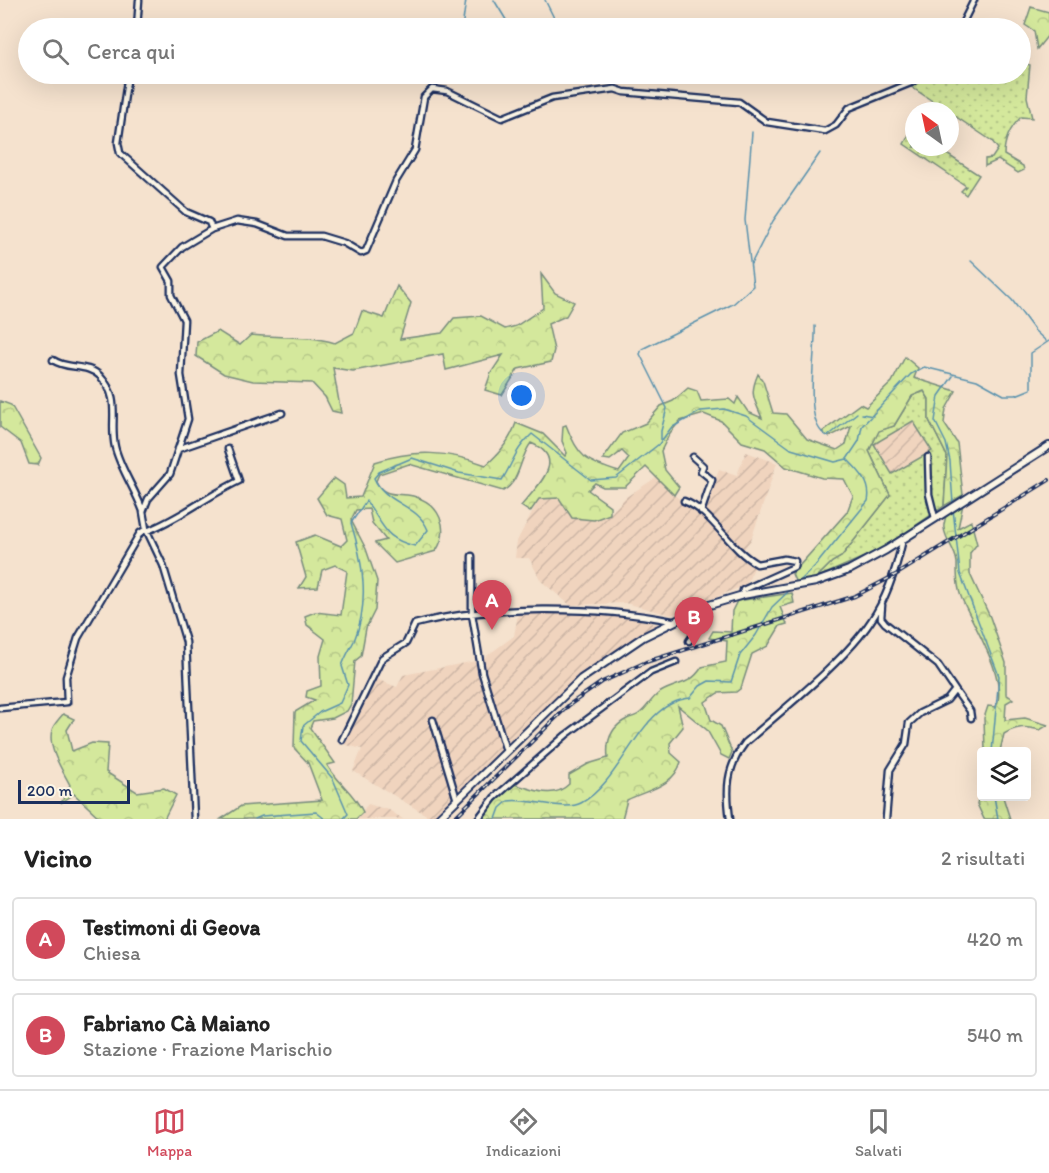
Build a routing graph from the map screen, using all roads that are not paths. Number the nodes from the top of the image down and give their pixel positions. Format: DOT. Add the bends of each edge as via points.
graph roads {
  1 [pos="139,0"];
  2 [pos="974,0"];
  3 [pos="138,18"];
  4 [pos="965,18"];
  5 [pos="127,84"];
  6 [pos="908,84"];
  7 [pos="212,229"];
  8 [pos="53,360"];
  9 [pos="282,413"];
  10 [pos="1049,446"];
  11 [pos="178,449"];
  12 [pos="228,449"];
  13 [pos="693,457"];
  14 [pos="928,457"];
  15 [pos="684,501"];
  16 [pos="143,512"];
  17 [pos="702,512"];
  18 [pos="935,518"];
  19 [pos="147,530"];
  20 [pos="903,539"];
  21 [pos="896,543"];
  22 [pos="886,550"];
  23 [pos="472,556"];
  24 [pos="896,560"];
  25 [pos="743,595"];
  26 [pos="883,599"];
  27 [pos="472,614"];
  28 [pos="675,619"];
  29 [pos="689,641"];
  30 [pos="676,662"];
  31 [pos="955,690"];
  32 [pos="0,708"];
  33 [pos="971,718"];
  34 [pos="433,720"];
  35 [pos="342,740"];
  36 [pos="507,751"];
  37 [pos="457,800"];
  38 [pos="194,819"];
  39 [pos="437,819"];
  40 [pos="478,819"];
  41 [pos="730,819"];
  42 [pos="886,819"];
  1 -- 3 [label="street"];
  2 -- 4 [label="street"];
  5 -- 7 [label="street" via="120,153 186,212 209,222"];
  6 -- 7 [label="street" via="849,108 836,125 825,131 767,122 739,102 615,89 552,98 502,118 447,91 432,89 424,97 412,157 396,182 366,251 361,253 321,236 288,236 243,222"];
  7 -- 11 [label="street" via="182,247 163,267 184,326 182,375 188,419"];
  8 -- 16 [label="street" via="60,365 89,368 100,375 110,391 116,412 115,447"];
  9 -- 11 [label="street"];
  10 -- 18 [label="main road"];
  11 -- 16 [label="street" via="170,474 148,499"];
  12 -- 19 [label="street" via="239,481 208,496 191,511"];
  13 -- 17 [label="street" via="712,480"];
  14 -- 18 [label="street" via="928,494"];
  15 -- 17 [label="street"];
  16 -- 19 [label="street"];
  17 -- 25 [label="street" via="740,553 757,564 784,559 796,563 743,590"];
  18 -- 20 [label="main road"];
  19 -- 32 [label="street" via="140,533 78,638 66,677 67,702"];
  19 -- 38 [label="street" via="163,565 186,642"];
  20 -- 21 [label="main road"];
  20 -- 24 [label="street"];
  21 -- 22 [label="main road"];
  21 -- 24 [label="street"];
  22 -- 24 [label="street"];
  22 -- 25 [label="main road" via="816,582"];
  23 -- 27 [label="street"];
  24 -- 26 [label="street"];
  25 -- 28 [label="main road"];
  26 -- 31 [label="street" via="881,618 938,665"];
  26 -- 41 [label="street" via="856,640 735,756 727,784"];
  27 -- 28 [label="street" via="596,611"];
  27 -- 35 [label="street" via="441,616 415,624 406,643 382,658"];
  27 -- 36 [label="street" via="482,673"];
  28 -- 29 [label="street" via="696,626"];
  28 -- 36 [label="main road" via="581,679"];
  30 -- 40 [label="street" via="651,672 566,735 494,798"];
  31 -- 33 [label="street"];
  31 -- 42 [label="street" via="909,723 906,744 890,770"];
  34 -- 37 [label="street"];
  36 -- 37 [label="main road"];
  37 -- 39 [label="main road"];
}
